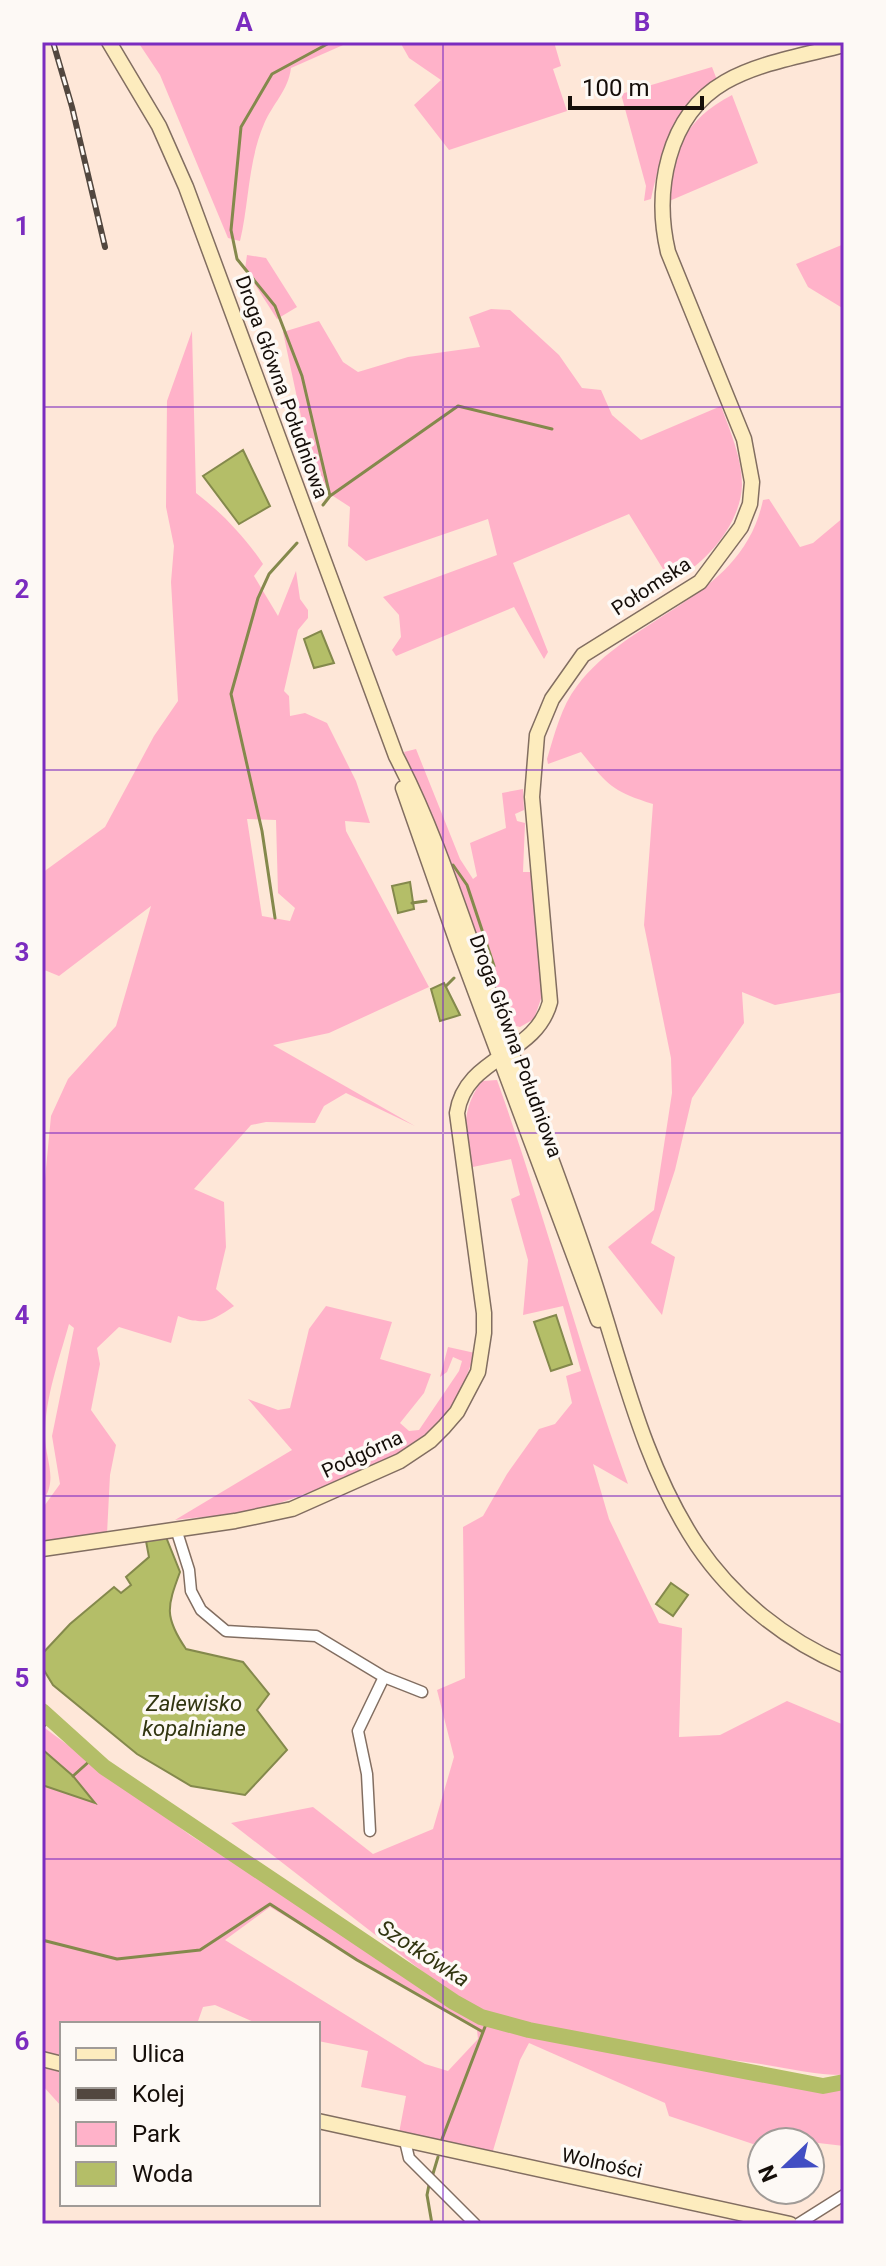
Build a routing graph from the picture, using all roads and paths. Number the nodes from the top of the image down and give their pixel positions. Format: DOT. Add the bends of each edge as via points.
graph roads {
  1 [pos="109,42"];
  2 [pos="844,45"];
  3 [pos="504,1053"];
  4 [pos="464,1178"];
  5 [pos="176,1529"];
  6 [pos="42,1549"];
  7 [pos="844,1665"];
  8 [pos="384,1677"];
  9 [pos="422,1692"];
  10 [pos="370,1831"];
  11 [pos="320,2122"];
  12 [pos="406,2148"];
  13 [pos="844,2195"];
  14 [pos="475,2224"];
  15 [pos="790,2224"];
  16 [pos="798,2224"];
  1 -- 3 [label="main road, Droga Główna Południowa" via="159,126 186,187 396,756 418,837"];
  2 -- 3 [label="main road, Połomska" via="726,82 685,120 669,157 662,192 665,238 744,439 752,482 750,504 741,527 700,582 583,655 552,699 537,735 531,773 550,1002 535,1033"];
  3 -- 4 [label="main road, Połomska" via="476,1073 460,1096 457,1122"];
  3 -- 7 [label="main road, Droga Główna Południowa" via="579,1275 663,1480 703,1553 762,1616"];
  4 -- 5 [label="main road, Podgórna" via="484,1333 478,1372 457,1412 408,1457 292,1509"];
  5 -- 6 [label="main road, Podgórna"];
  5 -- 8 [label="street" via="191,1591 201,1610 226,1631 316,1636"];
  8 -- 9 [label="street"];
  8 -- 10 [label="street" via="358,1731"];
  11 -- 12 [label="main road, Wolności"];
  12 -- 14 [label="street"];
  12 -- 15 [label="main road, Wolności"];
  13 -- 16 [label="street"];
}
